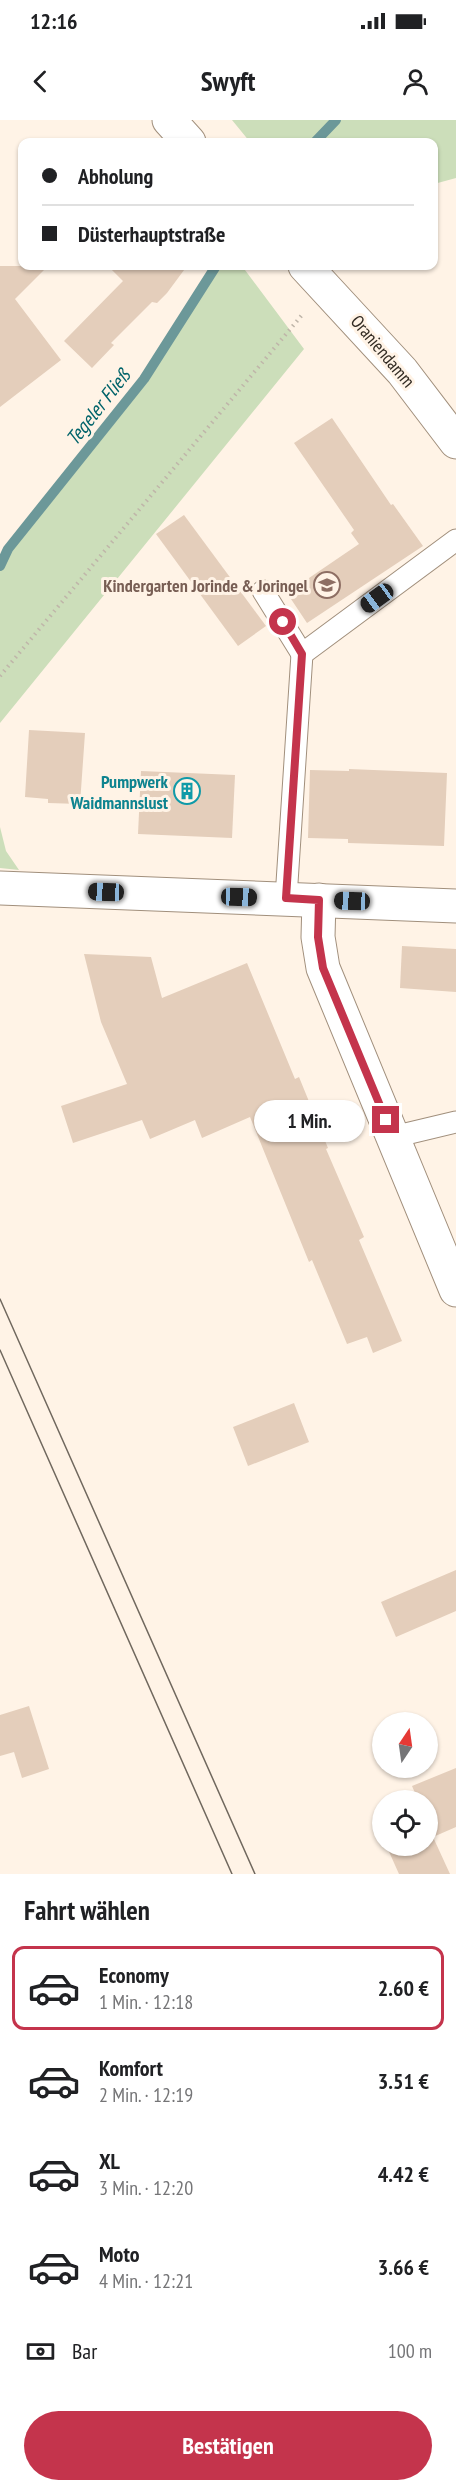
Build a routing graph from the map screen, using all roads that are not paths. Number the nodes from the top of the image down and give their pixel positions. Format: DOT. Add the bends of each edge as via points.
graph roads {
  1 [pos="169,120"];
  2 [pos="185,138"];
  3 [pos="309,270"];
  4 [pos="456,442"];
  5 [pos="456,540"];
  6 [pos="264,591"];
  7 [pos="302,654"];
  8 [pos="0,888"];
  9 [pos="286,898"];
  10 [pos="319,900"];
  11 [pos="456,906"];
  12 [pos="456,1122"];
  13 [pos="393,1137"];
  14 [pos="456,1290"];
  1 -- 2 [label="street"];
  3 -- 4 [label="street, Oraniendamm" via="402,372"];
  5 -- 7 [label="lane"];
  6 -- 7 [label="lane"];
  7 -- 9 [label="lane"];
  8 -- 9 [label="street"];
  9 -- 10 [label="street"];
  10 -- 11 [label="street"];
  10 -- 13 [label="street" via="318,937 323,968"];
  12 -- 13 [label="lane"];
  13 -- 14 [label="street"];
}
